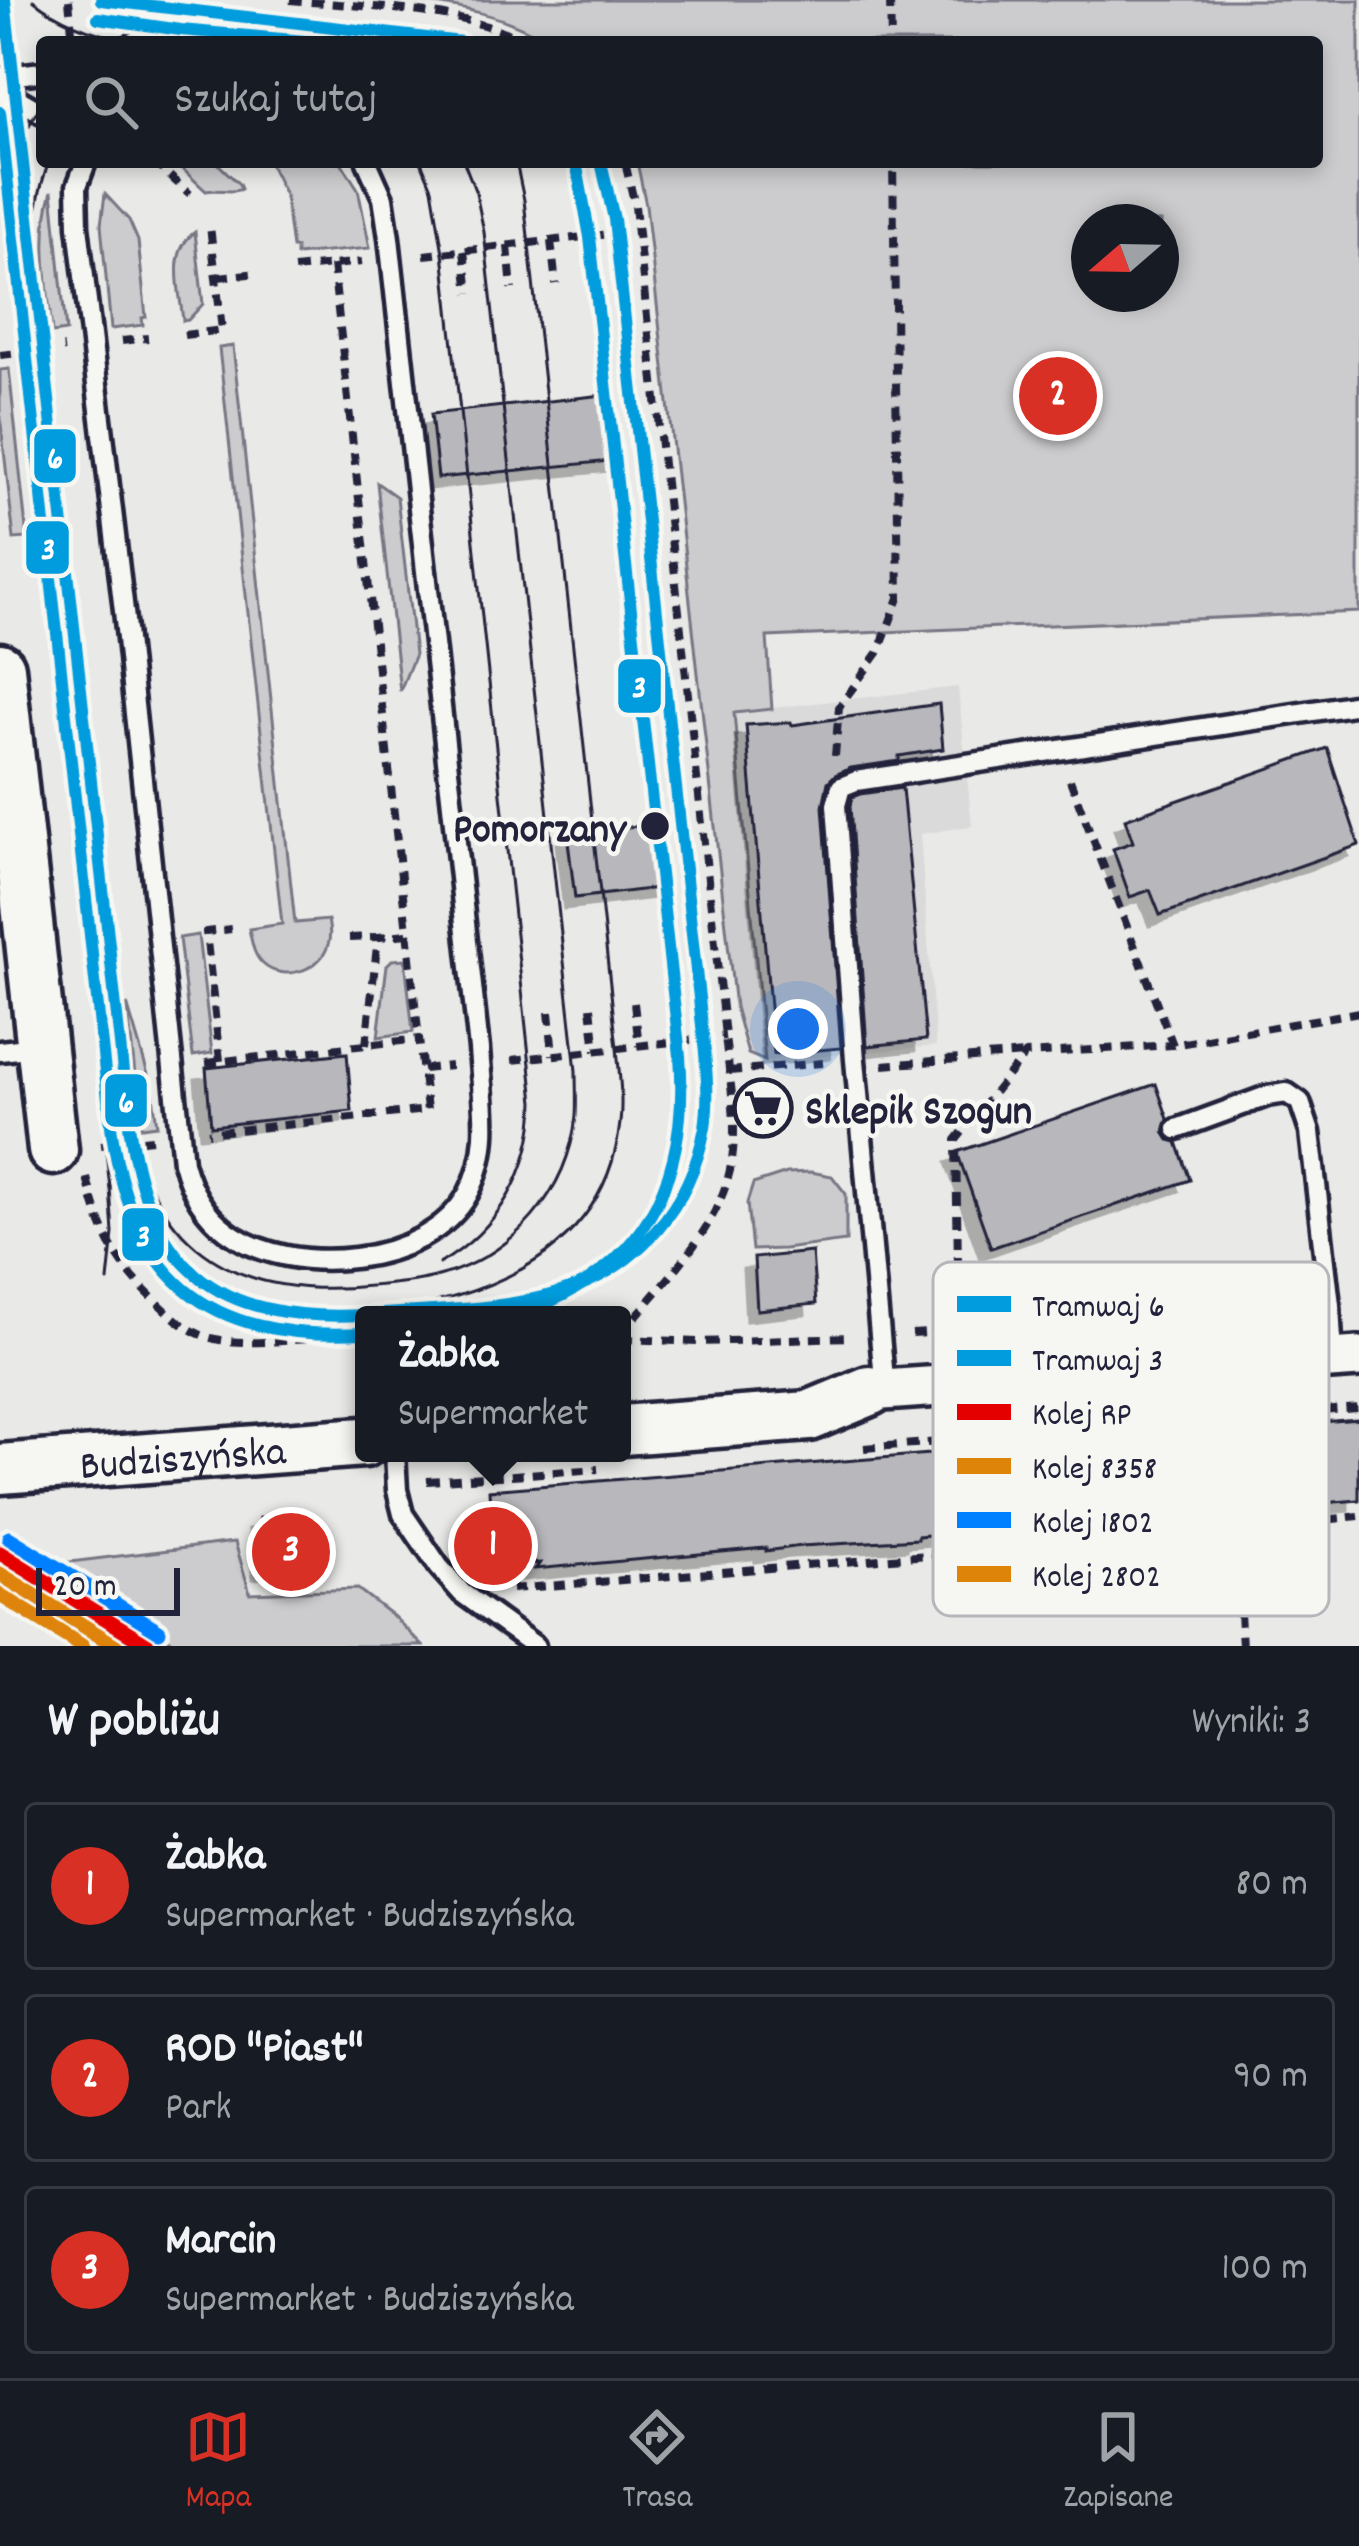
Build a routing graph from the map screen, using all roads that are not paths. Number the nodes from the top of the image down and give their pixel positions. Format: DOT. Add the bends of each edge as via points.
graph roads {
  1 [pos="36,73"];
  2 [pos="0,77"];
  3 [pos="0,92"];
  4 [pos="36,110"];
  5 [pos="84,168"];
  6 [pos="370,168"];
  7 [pos="0,668"];
  8 [pos="1359,704"];
  9 [pos="21,1049"];
  10 [pos="1178,1129"];
  11 [pos="74,1157"];
  12 [pos="1325,1262"];
  13 [pos="1329,1296"];
  14 [pos="1346,1358"];
  15 [pos="933,1386"];
  16 [pos="877,1390"];
  17 [pos="355,1443"];
  18 [pos="631,1446"];
  19 [pos="395,1462"];
  20 [pos="0,1469"];
  21 [pos="535,1646"];
  1 -- 2 [label="lane"];
  3 -- 4 [label="lane"];
  5 -- 6 [label="lane" via="80,249 183,1162 202,1205 228,1232 274,1254 322,1259 401,1248 438,1228 468,1194 485,1132 389,238"];
  7 -- 9 [label="street"];
  8 -- 16 [label="lane" via="841,788 836,805"];
  9 -- 11 [label="street"];
  10 -- 12 [label="lane" via="1268,1096 1287,1093 1300,1102"];
  13 -- 14 [label="lane"];
  15 -- 16 [label="street"];
  16 -- 18 [label="street" via="809,1416"];
  17 -- 20 [label="street, Budziszyńska"];
  19 -- 21 [label="lane" via="403,1514 439,1567"];
}
